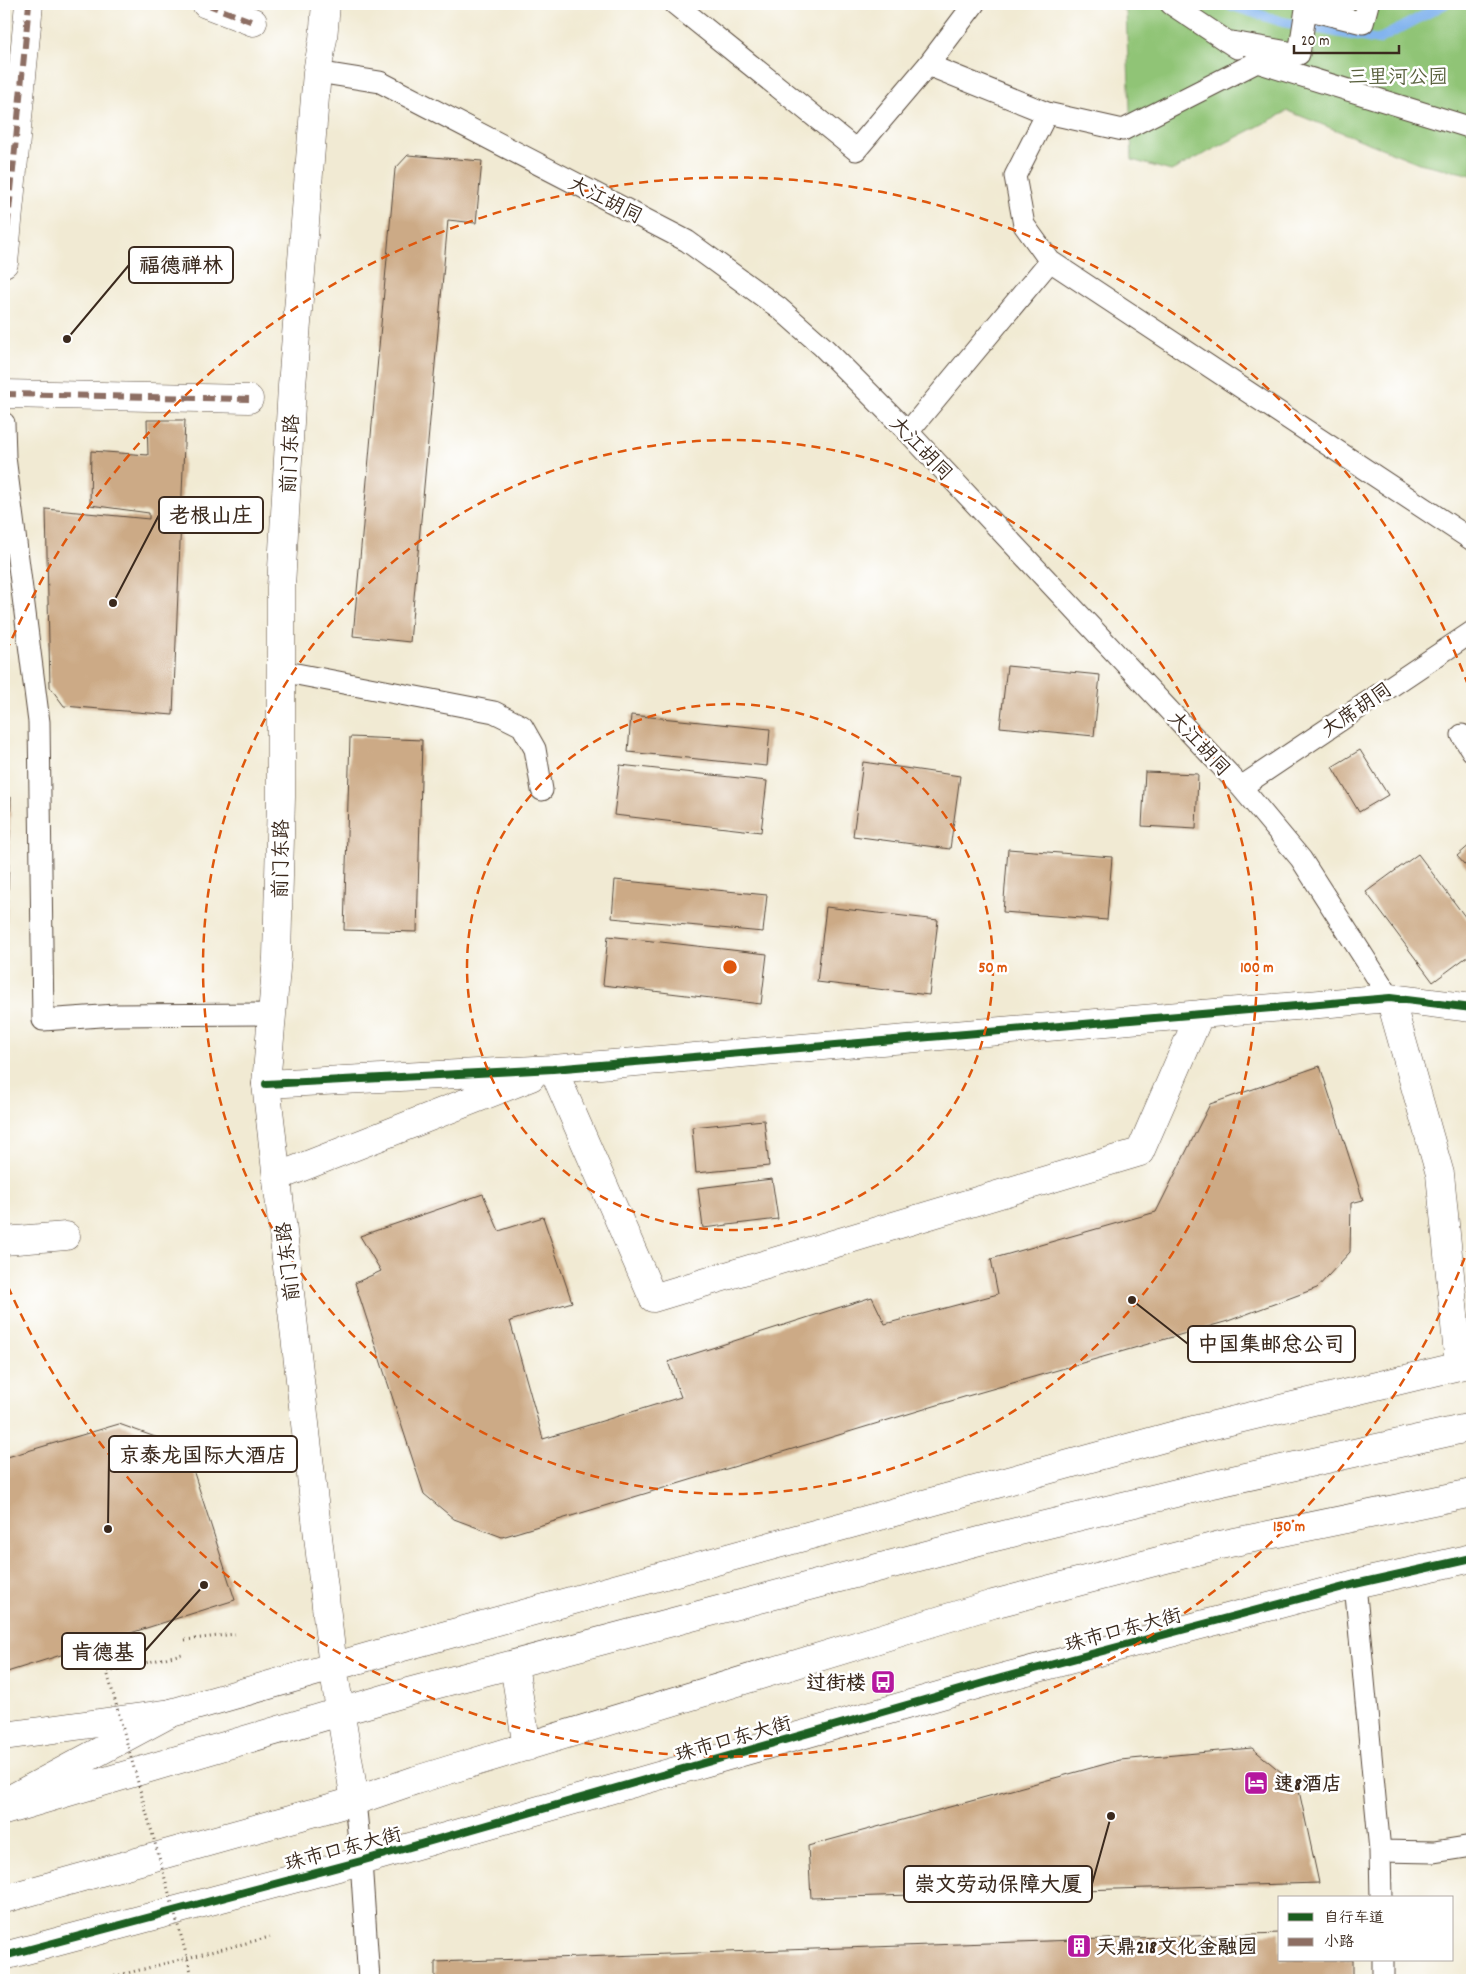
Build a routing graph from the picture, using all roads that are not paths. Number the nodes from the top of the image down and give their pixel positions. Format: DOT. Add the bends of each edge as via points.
graph roads {
  1 [pos="29,4"];
  2 [pos="206,4"];
  3 [pos="326,4"];
  4 [pos="675,4"];
  5 [pos="974,4"];
  6 [pos="1172,4"];
  7 [pos="1368,4"];
  8 [pos="253,22"];
  9 [pos="1226,41"];
  10 [pos="1257,62"];
  11 [pos="928,65"];
  12 [pos="316,72"];
  13 [pos="1047,113"];
  14 [pos="1472,128"];
  15 [pos="1050,261"];
  16 [pos="4,263"];
  17 [pos="4,394"];
  18 [pos="249,399"];
  19 [pos="4,423"];
  20 [pos="908,432"];
  21 [pos="1472,540"];
  22 [pos="1472,632"];
  23 [pos="281,671"];
  24 [pos="1241,787"];
  25 [pos="542,790"];
  26 [pos="1390,998"];
  27 [pos="1472,1008"];
  28 [pos="272,1014"];
  29 [pos="1200,1014"];
  30 [pos="553,1068"];
  31 [pos="266,1084"];
  32 [pos="277,1177"];
  33 [pos="66,1236"];
  34 [pos="4,1240"];
  35 [pos="1466,1364"];
  36 [pos="1472,1427"];
  37 [pos="1472,1493"];
  38 [pos="1472,1558"];
  39 [pos="1355,1584"];
  40 [pos="514,1665"];
  41 [pos="333,1667"];
  42 [pos="340,1711"];
  43 [pos="171,1712"];
  44 [pos="4,1736"];
  45 [pos="527,1747"];
  46 [pos="4,1802"];
  47 [pos="355,1802"];
  48 [pos="4,1811"];
  49 [pos="1472,1846"];
  50 [pos="1380,1851"];
  51 [pos="361,1861"];
  52 [pos="1381,1896"];
  53 [pos="4,1899"];
  54 [pos="4,1956"];
  55 [pos="1383,1962"];
  56 [pos="369,1980"];
  57 [pos="1383,1980"];
  1 -- 16 [label="street"];
  2 -- 8 [label="street"];
  3 -- 12 [label="street, 前门东路"];
  4 -- 11 [label="lane" via="856,150"];
  5 -- 11 [label="lane"];
  6 -- 9 [label="lane"];
  7 -- 9 [label="lane" via="1363,23 1306,9 1299,54"];
  9 -- 10 [label="lane"];
  10 -- 13 [label="lane" via="1123,130"];
  10 -- 14 [label="lane"];
  11 -- 13 [label="lane"];
  12 -- 20 [label="lane, 大江胡同" via="380,82 687,242 779,308"];
  12 -- 23 [label="street, 前门东路" via="292,386 281,587"];
  13 -- 15 [label="lane" via="1015,176 1024,225"];
  15 -- 20 [label="lane"];
  15 -- 21 [label="lane"];
  17 -- 18 [label="street"];
  19 -- 28 [label="lane" via="5,457 39,722 43,1020 116,1015"];
  20 -- 24 [label="lane, 大江胡同"];
  22 -- 24 [label="lane, 大席胡同"];
  23 -- 25 [label="lane" via="494,712 522,726 536,749"];
  23 -- 28 [label="street, 前门东路" via="277,957"];
  24 -- 26 [label="lane, 大江胡同" via="1301,859"];
  26 -- 27 [label="street"];
  26 -- 29 [label="street"];
  26 -- 35 [label="street" via="1440,1174"];
  28 -- 31 [label="street, 前门东路"];
  29 -- 30 [label="street"];
  29 -- 30 [label="street" via="1140,1152 653,1298"];
  30 -- 31 [label="street"];
  30 -- 32 [label="street"];
  31 -- 32 [label="street, 前门东路"];
  32 -- 41 [label="street, 前门东路"];
  33 -- 34 [label="street"];
  35 -- 41 [label="street" via="1197,1430"];
  36 -- 40 [label="street" via="1209,1485 986,1539"];
  37 -- 45 [label="street, 珠市口东大街" via="1220,1545 993,1604"];
  38 -- 39 [label="street, 珠市口东大街"];
  39 -- 50 [label="lane"];
  39 -- 51 [label="street, 珠市口东大街" via="1001,1678"];
  40 -- 42 [label="street"];
  40 -- 45 [label="street"];
  41 -- 42 [label="street, 前门东路"];
  41 -- 43 [label="street"];
  42 -- 47 [label="street, 前门东路"];
  42 -- 48 [label="street"];
  43 -- 44 [label="street"];
  43 -- 46 [label="street"];
  45 -- 47 [label="street, 珠市口东大街"];
  47 -- 51 [label="lane"];
  47 -- 53 [label="street, 珠市口东大街"];
  49 -- 50 [label="lane" via="1434,1852"];
  50 -- 52 [label="lane"];
  51 -- 54 [label="street, 珠市口东大街"];
  51 -- 56 [label="lane"];
  55 -- 57 [label="lane"];
}
